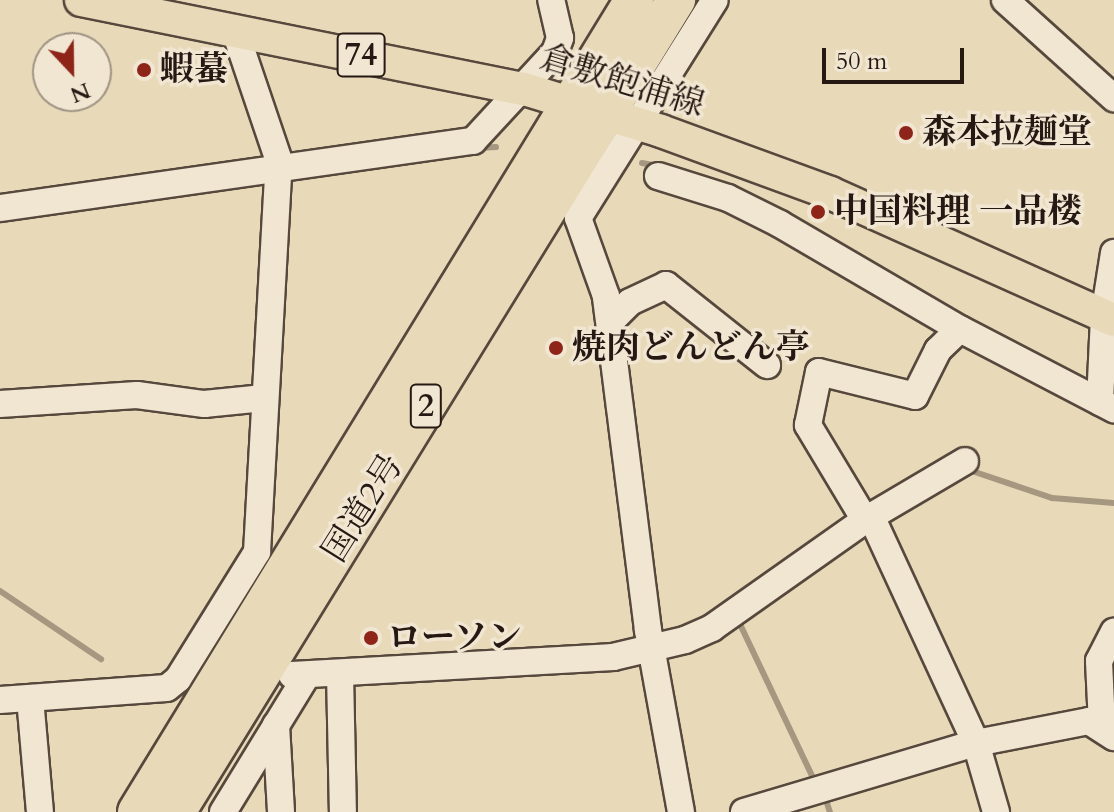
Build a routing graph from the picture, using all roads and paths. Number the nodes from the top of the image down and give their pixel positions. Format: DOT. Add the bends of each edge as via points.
graph roads {
  1 [pos="81,0"];
  2 [pos="551,0"];
  3 [pos="634,0"];
  4 [pos="676,0"];
  5 [pos="715,0"];
  6 [pos="1005,0"];
  7 [pos="143,6"];
  8 [pos="234,28"];
  9 [pos="524,89"];
  10 [pos="1114,98"];
  11 [pos="605,114"];
  12 [pos="277,176"];
  13 [pos="658,176"];
  14 [pos="0,208"];
  15 [pos="1114,253"];
  16 [pos="1109,318"];
  17 [pos="610,322"];
  18 [pos="960,329"];
  19 [pos="767,365"];
  20 [pos="264,398"];
  21 [pos="1105,399"];
  22 [pos="0,404"];
  23 [pos="965,461"];
  24 [pos="868,518"];
  25 [pos="1114,632"];
  26 [pos="652,650"];
  27 [pos="340,681"];
  28 [pos="30,698"];
  29 [pos="0,700"];
  30 [pos="276,725"];
  31 [pos="1108,731"];
  32 [pos="976,743"];
  33 [pos="40,812"];
  34 [pos="137,812"];
  35 [pos="176,812"];
  36 [pos="223,812"];
  37 [pos="281,812"];
  38 [pos="343,812"];
  39 [pos="681,812"];
  40 [pos="744,812"];
  41 [pos="996,812"];
  1 -- 7 [label="main road, 倉敷飽浦線 / 74"];
  2 -- 9 [label="street" via="560,38 543,70"];
  3 -- 11 [label="highway, 国道2号 / 2"];
  4 -- 11 [label="highway, 国道2号 / 2"];
  5 -- 11 [label="street"];
  6 -- 10 [label="street"];
  7 -- 8 [label="main road, 倉敷飽浦線 / 74"];
  8 -- 9 [label="main road, 倉敷飽浦線 / 74"];
  8 -- 12 [label="street" via="279,153"];
  9 -- 11 [label="main road, 倉敷飽浦線 / 74"];
  9 -- 12 [label="street" via="473,141"];
  11 -- 16 [label="main road, 倉敷飽浦線 / 74" via="830,193"];
  11 -- 17 [label="street" via="578,218 598,268"];
  11 -- 34 [label="highway, 国道2号 / 2"];
  11 -- 35 [label="highway, 国道2号 / 2"];
  12 -- 14 [label="street"];
  12 -- 20 [label="street"];
  13 -- 18 [label="street" via="728,198 780,224"];
  15 -- 16 [label="street"];
  16 -- 21 [label="street"];
  17 -- 19 [label="street" via="630,302 666,285"];
  17 -- 26 [label="street"];
  18 -- 21 [label="street"];
  18 -- 24 [label="street" via="938,350 915,396 819,372 808,425"];
  20 -- 22 [label="street" via="204,404 137,395"];
  20 -- 28 [label="street" via="257,552 183,679 167,688"];
  23 -- 24 [label="street"];
  24 -- 26 [label="street" via="712,628"];
  24 -- 32 [label="street"];
  25 -- 31 [label="street" via="1099,661"];
  26 -- 27 [label="street"];
  26 -- 39 [label="street"];
  27 -- 30 [label="street" via="298,683"];
  27 -- 38 [label="street"];
  28 -- 29 [label="street"];
  28 -- 33 [label="street"];
  30 -- 36 [label="street"];
  30 -- 37 [label="street"];
  31 -- 32 [label="street" via="1089,721"];
  32 -- 40 [label="street"];
  32 -- 41 [label="street"];
}
